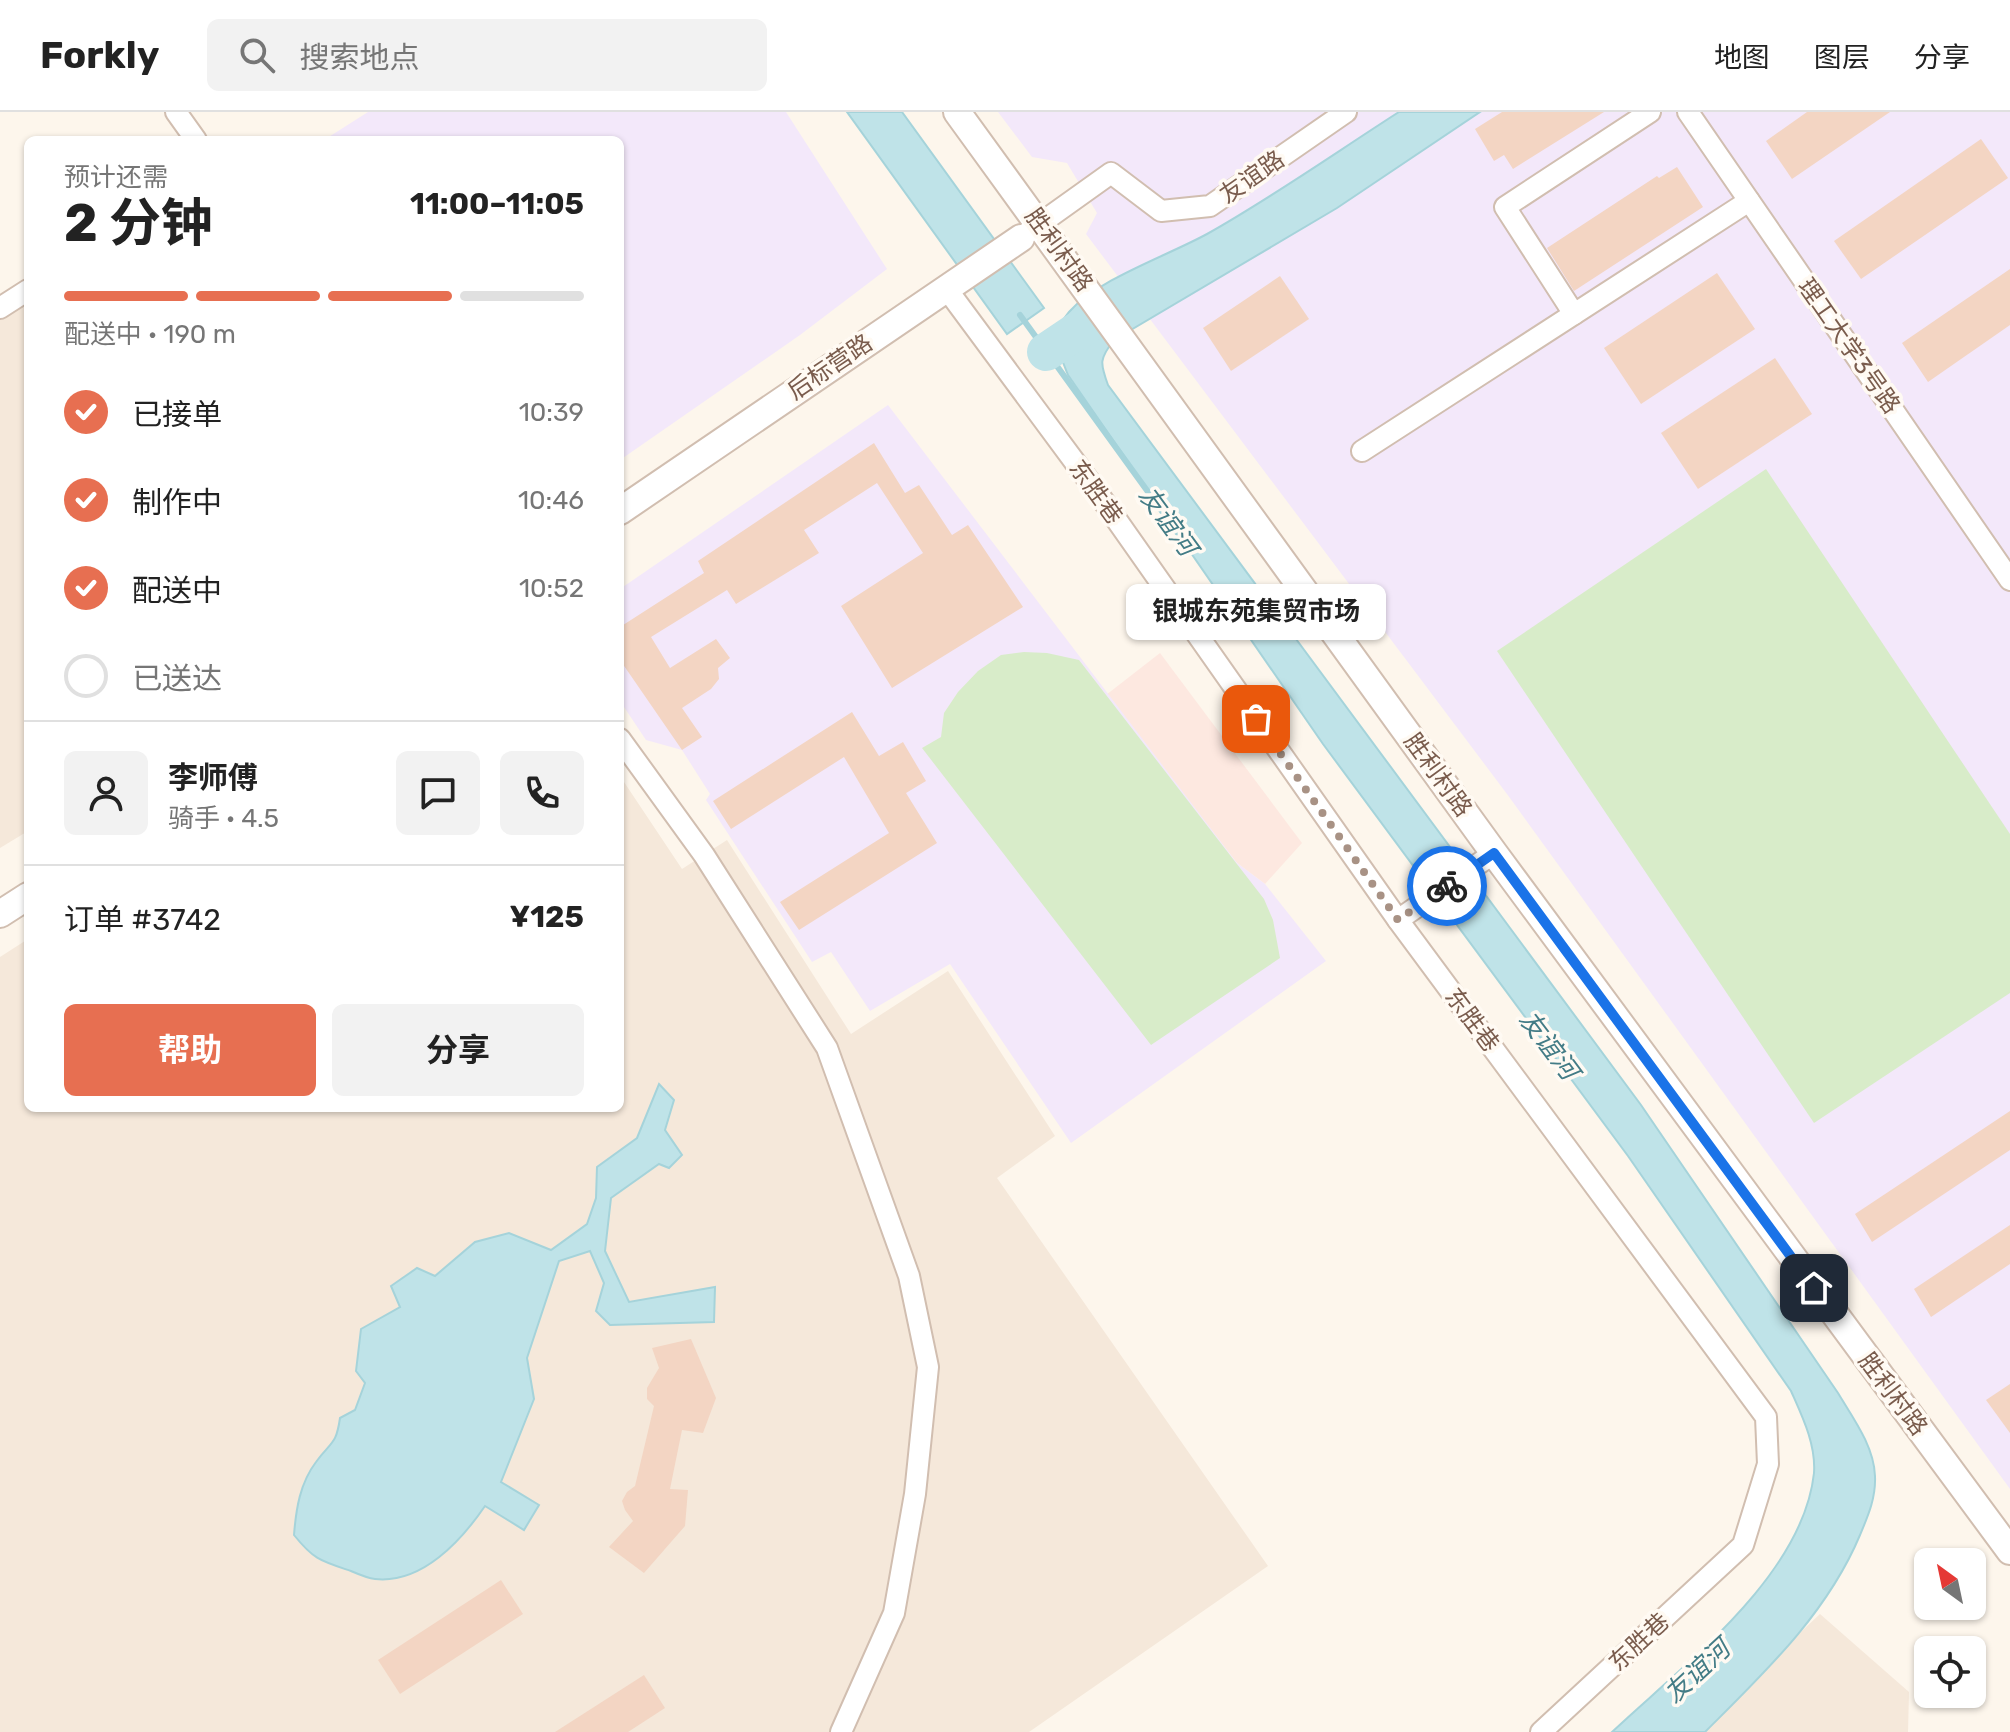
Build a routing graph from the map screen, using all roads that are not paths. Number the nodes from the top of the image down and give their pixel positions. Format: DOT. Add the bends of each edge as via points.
graph roads {
  1 [pos="176,112"];
  2 [pos="957,112"];
  3 [pos="1346,112"];
  4 [pos="1650,112"];
  5 [pos="1688,112"];
  6 [pos="193,136"];
  7 [pos="1749,201"];
  8 [pos="1030,230"];
  9 [pos="946,288"];
  10 [pos="24,293"];
  11 [pos="0,308"];
  12 [pos="1574,314"];
  13 [pos="1362,451"];
  14 [pos="624,508"];
  15 [pos="2010,580"];
  16 [pos="624,745"];
  17 [pos="1494,853"];
  18 [pos="24,899"];
  19 [pos="0,914"];
  20 [pos="1406,915"];
  21 [pos="2010,1551"];
  22 [pos="841,1732"];
  23 [pos="1541,1732"];
  1 -- 6 [label="street"];
  2 -- 8 [label="street, 胜利村路"];
  3 -- 8 [label="street, 友谊路" via="1210,206 1161,211 1111,173"];
  4 -- 12 [label="street" via="1505,207"];
  5 -- 7 [label="street, 理工大学3号路"];
  7 -- 12 [label="street"];
  7 -- 15 [label="street, 理工大学3号路"];
  8 -- 9 [label="street, 后标营路"];
  8 -- 17 [label="street, 胜利村路" via="1059,250"];
  9 -- 14 [label="street, 后标营路"];
  9 -- 20 [label="street, 东胜巷"];
  10 -- 11 [label="street"];
  12 -- 13 [label="street"];
  16 -- 22 [label="street" via="704,855 827,1048 909,1276 928,1367 915,1494 894,1613"];
  17 -- 20 [label="street"];
  17 -- 21 [label="street, 胜利村路"];
  18 -- 19 [label="street"];
  20 -- 23 [label="street, 东胜巷" via="1766,1417 1768,1464 1743,1545"];
}
